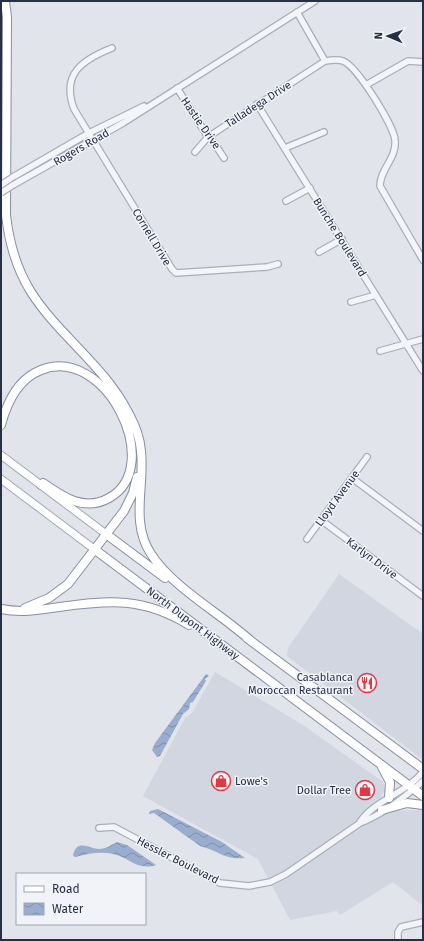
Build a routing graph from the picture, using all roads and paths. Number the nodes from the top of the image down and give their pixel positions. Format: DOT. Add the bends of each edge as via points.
graph roads {
  1 [pos="4,1"];
  2 [pos="315,1"];
  3 [pos="297,12"];
  4 [pos="112,48"];
  5 [pos="1,49"];
  6 [pos="325,61"];
  7 [pos="423,62"];
  8 [pos="366,85"];
  9 [pos="177,88"];
  10 [pos="160,98"];
  11 [pos="257,104"];
  12 [pos="324,132"];
  13 [pos="89,133"];
  14 [pos="208,137"];
  15 [pos="93,140"];
  16 [pos="285,148"];
  17 [pos="195,152"];
  18 [pos="224,158"];
  19 [pos="1,185"];
  20 [pos="310,188"];
  21 [pos="1,193"];
  22 [pos="286,201"];
  23 [pos="342,239"];
  24 [pos="319,252"];
  25 [pos="423,260"];
  26 [pos="278,264"];
  27 [pos="376,295"];
  28 [pos="351,302"];
  29 [pos="423,339"];
  30 [pos="407,344"];
  31 [pos="380,351"];
  32 [pos="423,371"];
  33 [pos="1,425"];
  34 [pos="135,426"];
  35 [pos="1,455"];
  36 [pos="367,457"];
  37 [pos="352,478"];
  38 [pos="1,480"];
  39 [pos="41,485"];
  40 [pos="321,520"];
  41 [pos="423,531"];
  42 [pos="106,534"];
  43 [pos="307,539"];
  44 [pos="94,549"];
  45 [pos="423,596"];
  46 [pos="1,609"];
  47 [pos="251,640"];
  48 [pos="244,662"];
  49 [pos="379,763"];
  50 [pos="423,769"];
  51 [pos="423,772"];
  52 [pos="423,781"];
  53 [pos="411,787"];
  54 [pos="423,796"];
  55 [pos="389,798"];
  56 [pos="423,805"];
  57 [pos="382,810"];
  58 [pos="360,823"];
  59 [pos="99,828"];
  60 [pos="423,922"];
  61 [pos="398,940"];
  1 -- 5 [label="highway"];
  1 -- 34 [label="highway" via="7,17 6,206 12,250 32,293 110,383"];
  2 -- 3 [label="street, Rogers Road"];
  3 -- 6 [label="street"];
  3 -- 9 [label="street, Rogers Road"];
  4 -- 13 [label="street, Cornell Drive" via="80,65 70,86 70,99 74,109"];
  6 -- 8 [label="street" via="347,63 356,70"];
  6 -- 11 [label="street, Talladega Drive"];
  7 -- 8 [label="street" via="408,61"];
  8 -- 25 [label="street" via="393,131 395,141 390,161 380,177 380,186"];
  9 -- 10 [label="street, Rogers Road"];
  9 -- 14 [label="street, Hastie Drive"];
  10 -- 13 [label="street, Rogers Road"];
  10 -- 15 [label="street, Rogers Road"];
  11 -- 14 [label="street, Talladega Drive"];
  11 -- 16 [label="street, Bunche Boulevard"];
  12 -- 16 [label="street"];
  13 -- 15 [label="street, Cornell Drive"];
  13 -- 19 [label="street, Rogers Road, bridge"];
  14 -- 17 [label="street, Talladega Drive"];
  14 -- 18 [label="street, Hastie Drive"];
  15 -- 21 [label="street, Rogers Road, bridge"];
  15 -- 26 [label="street, Cornell Drive" via="176,273 267,267"];
  16 -- 20 [label="street, Bunche Boulevard"];
  20 -- 22 [label="street"];
  20 -- 23 [label="street, Bunche Boulevard"];
  23 -- 24 [label="street"];
  23 -- 27 [label="street, Bunche Boulevard"];
  27 -- 28 [label="street"];
  27 -- 30 [label="street, Bunche Boulevard"];
  29 -- 30 [label="street"];
  30 -- 31 [label="street"];
  30 -- 32 [label="street, Bunche Boulevard"];
  33 -- 39 [label="highway" via="9,402 20,385 33,374 51,367 66,366 84,372 99,384 111,399 125,426 132,449 131,469 122,486 107,499 84,504 64,498 42,482"];
  34 -- 42 [label="highway" via="139,458 136,484 126,507"];
  34 -- 47 [label="highway" via="142,453 139,520 148,550 166,574"];
  35 -- 39 [label="main road, North Dupont Highway"];
  36 -- 37 [label="street, Lloyd Avenue"];
  37 -- 40 [label="street, Lloyd Avenue"];
  37 -- 41 [label="street"];
  38 -- 44 [label="main road, North Dupont Highway"];
  39 -- 42 [label="main road, North Dupont Highway"];
  40 -- 43 [label="street, Lloyd Avenue"];
  40 -- 45 [label="street, Karlyn Drive"];
  42 -- 44 [label="highway"];
  42 -- 47 [label="highway, North Dupont Highway"];
  44 -- 46 [label="highway" via="68,584 53,596 26,608"];
  44 -- 48 [label="highway, North Dupont Highway"];
  46 -- 48 [label="highway" via="28,611 104,601 136,603 185,622"];
  47 -- 50 [label="highway, North Dupont Highway"];
  48 -- 49 [label="highway, North Dupont Highway"];
  49 -- 53 [label="highway, North Dupont Highway"];
  49 -- 55 [label="highway" via="390,782"];
  51 -- 53 [label="street, Hessler Boulevard"];
  52 -- 53 [label="street, Hessler Boulevard"];
  53 -- 54 [label="highway, North Dupont Highway"];
  53 -- 55 [label="street, Hessler Boulevard"];
  53 -- 57 [label="street, Hessler Boulevard"];
  55 -- 58 [label="street, Hessler Boulevard" via="365,814"];
  56 -- 57 [label="highway" via="403,804"];
  57 -- 58 [label="street, Hessler Boulevard"];
  58 -- 59 [label="street, Hessler Boulevard" via="286,874 270,882 249,886 220,883 114,827"];
  60 -- 61 [label="street" via="401,927"];
}
